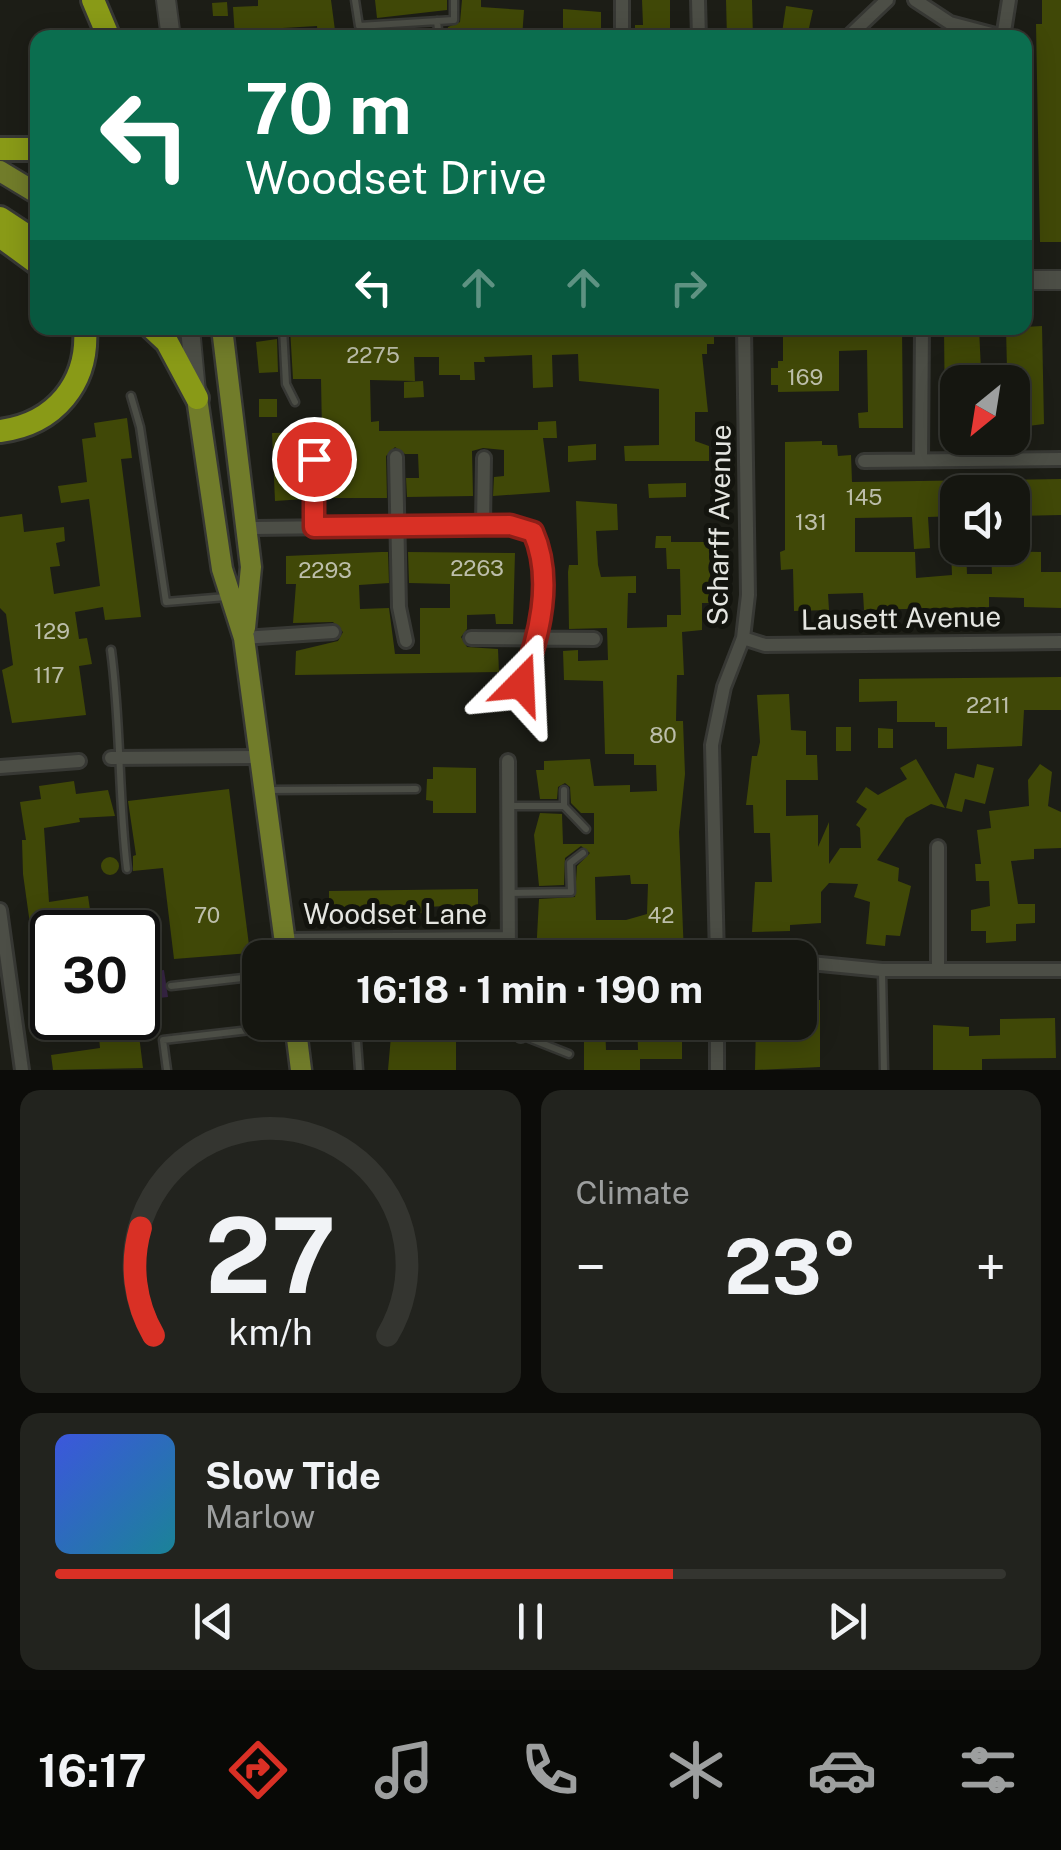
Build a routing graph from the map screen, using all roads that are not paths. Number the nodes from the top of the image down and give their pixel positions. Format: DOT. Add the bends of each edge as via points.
graph roads {
  1 [pos="93,0"];
  2 [pos="166,0"];
  3 [pos="355,0"];
  4 [pos="454,0"];
  5 [pos="622,0"];
  6 [pos="698,0"];
  7 [pos="887,0"];
  8 [pos="915,0"];
  9 [pos="1008,0"];
  10 [pos="438,21"];
  11 [pos="105,30"];
  12 [pos="169,30"];
  13 [pos="439,30"];
  14 [pos="622,30"];
  15 [pos="699,30"];
  16 [pos="856,30"];
  17 [pos="976,30"];
  18 [pos="1004,30"];
  19 [pos="0,149"];
  20 [pos="30,149"];
  21 [pos="0,171"];
  22 [pos="30,189"];
  23 [pos="0,209"];
  24 [pos="0,218"];
  25 [pos="30,226"];
  26 [pos="0,236"];
  27 [pos="30,238"];
  28 [pos="30,258"];
  29 [pos="1032,280"];
  30 [pos="1061,280"];
  31 [pos="85,335"];
  32 [pos="160,335"];
  33 [pos="191,335"];
  34 [pos="223,335"];
  35 [pos="283,335"];
  36 [pos="744,335"];
  37 [pos="922,335"];
  38 [pos="131,396"];
  39 [pos="197,398"];
  40 [pos="295,402"];
  41 [pos="0,430"];
  42 [pos="396,457"];
  43 [pos="484,458"];
  44 [pos="922,458"];
  45 [pos="314,459"];
  46 [pos="1061,459"];
  47 [pos="864,461"];
  48 [pos="483,525"];
  49 [pos="398,526"];
  50 [pos="314,527"];
  51 [pos="246,528"];
  52 [pos="231,596"];
  53 [pos="333,632"];
  54 [pos="244,638"];
  55 [pos="471,638"];
  56 [pos="743,638"];
  57 [pos="594,639"];
  58 [pos="406,640"];
  59 [pos="538,640"];
  60 [pos="1061,642"];
  61 [pos="110,650"];
  62 [pos="521,684"];
  63 [pos="260,757"];
  64 [pos="114,758"];
  65 [pos="79,761"];
  66 [pos="508,762"];
  67 [pos="0,766"];
  68 [pos="416,789"];
  69 [pos="264,790"];
  70 [pos="564,790"];
  71 [pos="508,806"];
  72 [pos="564,806"];
  73 [pos="586,829"];
  74 [pos="938,847"];
  75 [pos="583,854"];
  76 [pos="127,868"];
  77 [pos="508,894"];
  78 [pos="0,910"];
  79 [pos="509,938"];
  80 [pos="285,940"];
  81 [pos="468,940"];
  82 [pos="717,940"];
  83 [pos="817,964"];
  84 [pos="938,969"];
  85 [pos="882,970"];
  86 [pos="1061,970"];
  87 [pos="242,978"];
  88 [pos="171,986"];
  89 [pos="242,1031"];
  90 [pos="297,1040"];
  91 [pos="357,1040"];
  92 [pos="541,1040"];
  93 [pos="717,1040"];
  94 [pos="569,1054"];
  95 [pos="22,1070"];
  96 [pos="168,1070"];
  97 [pos="301,1070"];
  98 [pos="359,1070"];
  99 [pos="717,1070"];
  100 [pos="884,1070"];
  1 -- 11 [label="highway"];
  2 -- 12 [label="main road"];
  3 -- 10 [label="lane" via="358,26"];
  4 -- 10 [label="lane" via="454,20"];
  5 -- 14 [label="street"];
  6 -- 15 [label="street"];
  7 -- 16 [label="street"];
  8 -- 17 [label="street" via="950,23"];
  9 -- 18 [label="street"];
  10 -- 13 [label="lane"];
  19 -- 20 [label="highway"];
  21 -- 22 [label="main road"];
  23 -- 25 [label="main road"];
  24 -- 27 [label="highway"];
  26 -- 28 [label="highway"];
  29 -- 30 [label="main road"];
  31 -- 41 [label="highway" via="83,367 68,393 45,416"];
  32 -- 39 [label="highway"];
  33 -- 39 [label="main road"];
  34 -- 51 [label="main road"];
  35 -- 40 [label="lane" via="286,384"];
  36 -- 56 [label="street, Scharff Avenue"];
  37 -- 44 [label="street"];
  38 -- 52 [label="lane" via="166,602"];
  39 -- 52 [label="main road"];
  42 -- 49 [label="street"];
  43 -- 48 [label="street"];
  44 -- 46 [label="street"];
  44 -- 47 [label="street"];
  45 -- 50 [label="street"];
  48 -- 49 [label="street"];
  48 -- 59 [label="street" via="533,532 540,556"];
  49 -- 50 [label="street"];
  49 -- 58 [label="street"];
  50 -- 51 [label="street"];
  51 -- 54 [label="main road" via="251,567"];
  52 -- 54 [label="main road"];
  53 -- 54 [label="street"];
  54 -- 63 [label="main road"];
  55 -- 59 [label="street"];
  56 -- 60 [label="street, Lausett Avenue" via="765,645"];
  56 -- 82 [label="street, Scharff Avenue" via="712,745"];
  57 -- 59 [label="street"];
  59 -- 62 [label="street"];
  61 -- 64 [label="lane" via="120,718"];
  63 -- 64 [label="street"];
  63 -- 69 [label="main road"];
  64 -- 76 [label="lane"];
  65 -- 67 [label="street"];
  66 -- 71 [label="street, Woodset Lane"];
  68 -- 69 [label="lane"];
  69 -- 80 [label="main road"];
  70 -- 72 [label="lane"];
  71 -- 72 [label="lane"];
  71 -- 77 [label="street, Woodset Lane"];
  72 -- 73 [label="lane"];
  74 -- 84 [label="street"];
  75 -- 77 [label="lane" via="570,862 570,892"];
  77 -- 79 [label="street, Woodset Lane"];
  78 -- 95 [label="street"];
  79 -- 81 [label="street, Woodset Lane"];
  83 -- 85 [label="street"];
  84 -- 85 [label="street"];
  84 -- 86 [label="street"];
  85 -- 100 [label="lane"];
  87 -- 88 [label="lane"];
  89 -- 96 [label="lane" via="163,1040"];
  90 -- 97 [label="main road"];
  91 -- 98 [label="lane"];
  92 -- 94 [label="lane"];
  93 -- 99 [label="street"];
}
